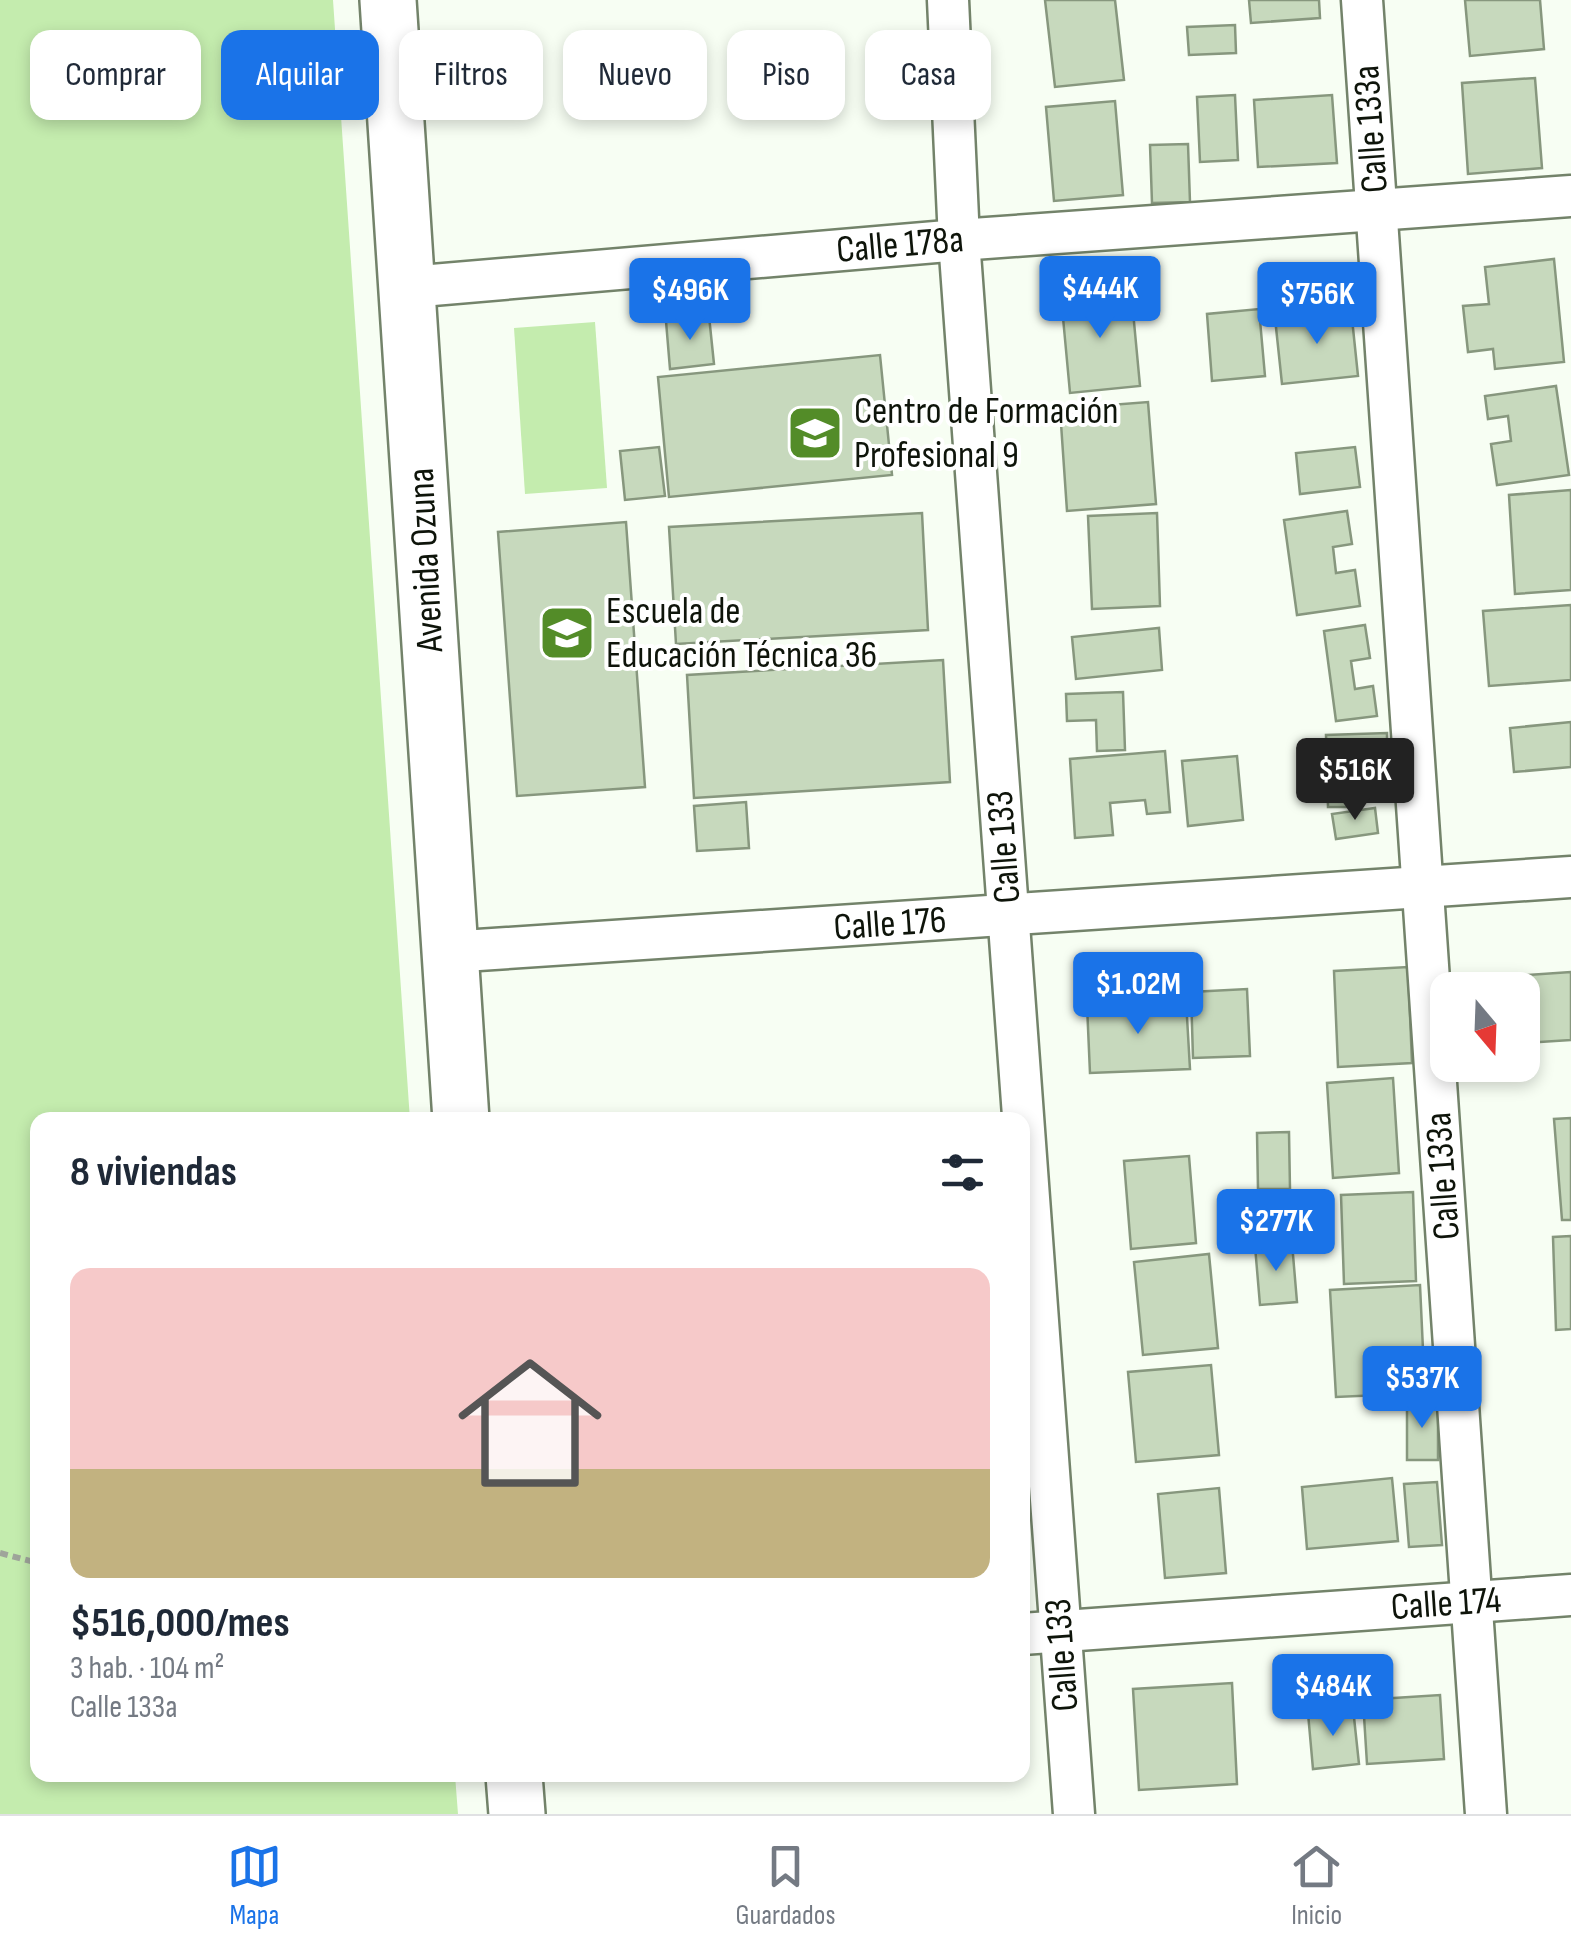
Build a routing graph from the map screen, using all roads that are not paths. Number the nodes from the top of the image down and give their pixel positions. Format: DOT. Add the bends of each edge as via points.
graph roads {
  1 [pos="388,0"];
  2 [pos="948,0"];
  3 [pos="1362,0"];
  4 [pos="1571,196"];
  5 [pos="1376,210"];
  6 [pos="960,240"];
  7 [pos="409,287"];
  8 [pos="1571,877"];
  9 [pos="1423,887"];
  10 [pos="1009,917"];
  11 [pos="448,952"];
  12 [pos="461,1112"];
  13 [pos="1018,1112"];
  14 [pos="1030,1387"];
  15 [pos="1571,1595"];
  16 [pos="1472,1602"];
  17 [pos="1041,1633"];
  18 [pos="515,1782"];
  19 [pos="517,1814"];
  20 [pos="1074,1814"];
  21 [pos="1486,1814"];
  1 -- 7 [label="main road, Avenida Ozuna"];
  2 -- 6 [label="street, Calle 133"];
  3 -- 5 [label="street, Calle 133a"];
  4 -- 5 [label="street, Calle 178a"];
  5 -- 6 [label="street, Calle 178a"];
  5 -- 9 [label="street, Calle 133a"];
  6 -- 7 [label="street, Calle 178a"];
  6 -- 10 [label="street, Calle 133"];
  7 -- 11 [label="main road, Avenida Ozuna"];
  8 -- 9 [label="street, Calle 176"];
  9 -- 10 [label="street, Calle 176"];
  9 -- 16 [label="street, Calle 133a"];
  10 -- 11 [label="street, Calle 176"];
  10 -- 13 [label="street, Calle 133"];
  11 -- 12 [label="main road, Avenida Ozuna"];
  14 -- 17 [label="street, Calle 133"];
  15 -- 16 [label="street, Calle 174"];
  16 -- 17 [label="street, Calle 174"];
  16 -- 21 [label="street, Calle 133a"];
  17 -- 20 [label="street, Calle 133"];
  18 -- 19 [label="main road"];
}
